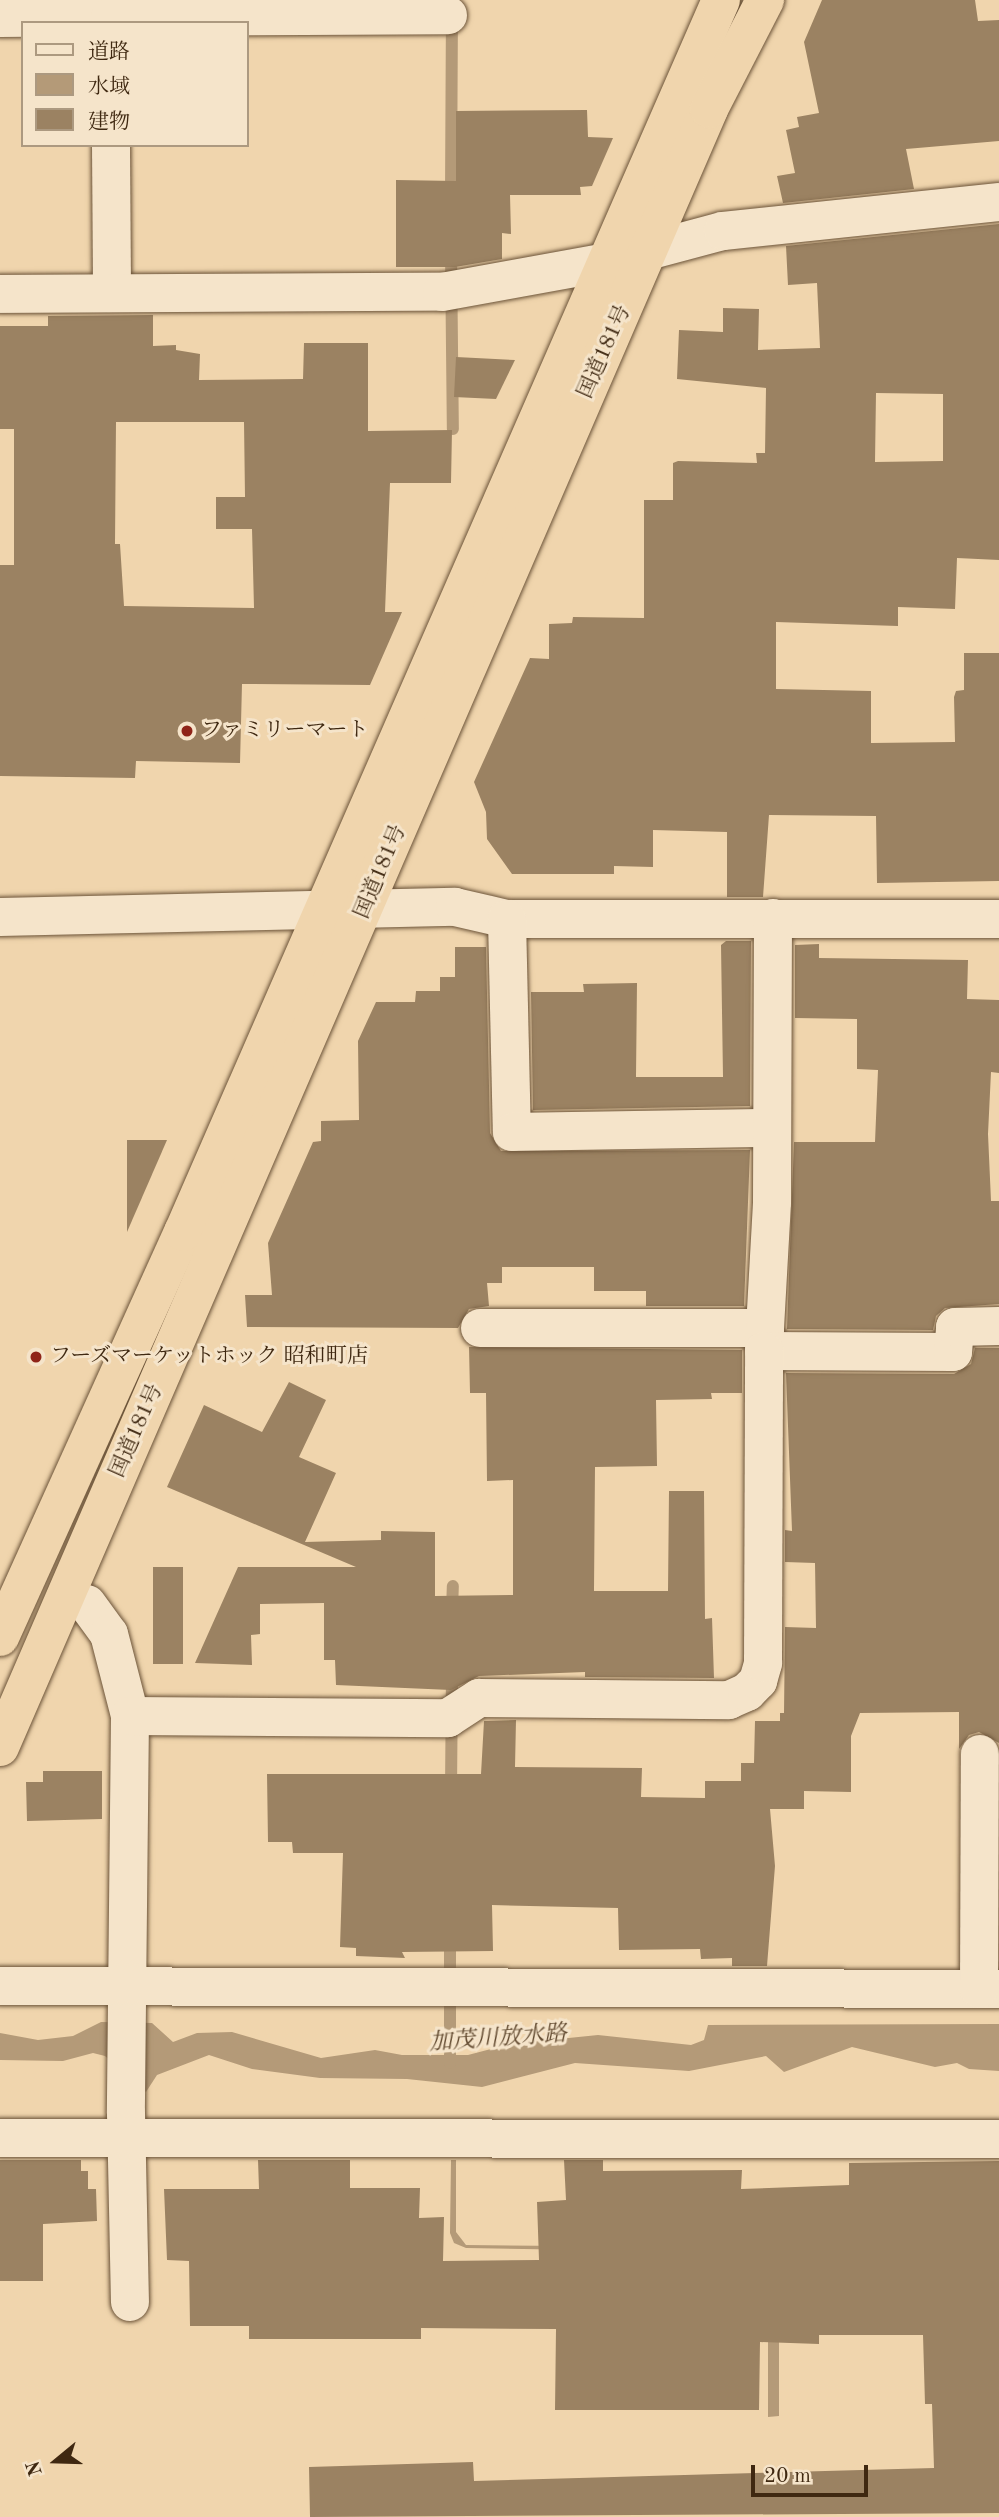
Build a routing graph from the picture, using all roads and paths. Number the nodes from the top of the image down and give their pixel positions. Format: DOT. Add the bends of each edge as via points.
graph roads {
  1 [pos="721,0"];
  2 [pos="765,0"];
  3 [pos="447,15"];
  4 [pos="0,18"];
  5 [pos="110,20"];
  6 [pos="111,147"];
  7 [pos="999,202"];
  8 [pos="650,251"];
  9 [pos="607,262"];
  10 [pos="0,293"];
  11 [pos="112,293"];
  12 [pos="365,909"];
  13 [pos="322,910"];
  14 [pos="0,917"];
  15 [pos="508,919"];
  16 [pos="773,919"];
  17 [pos="999,919"];
  18 [pos="772,1128"];
  19 [pos="999,1326"];
  20 [pos="480,1328"];
  21 [pos="765,1340"];
  22 [pos="87,1604"];
  23 [pos="0,1637"];
  24 [pos="130,1716"];
  25 [pos="0,1747"];
  26 [pos="980,1754"];
  27 [pos="0,1986"];
  28 [pos="989,1989"];
  29 [pos="128,1992"];
  30 [pos="127,2125"];
  31 [pos="0,2137"];
  32 [pos="999,2139"];
  33 [pos="130,2302"];
  1 -- 9 [label="highway, 国道181号"];
  2 -- 8 [label="highway, 国道181号" via="709,109"];
  3 -- 5 [label="street"];
  4 -- 5 [label="street"];
  6 -- 11 [label="street"];
  7 -- 8 [label="street" via="744,228"];
  8 -- 9 [label="street"];
  8 -- 12 [label="highway, 国道181号" via="517,549"];
  9 -- 11 [label="street" via="442,292"];
  9 -- 13 [label="highway, 国道181号"];
  10 -- 11 [label="street"];
  12 -- 13 [label="street"];
  12 -- 15 [label="street" via="455,907"];
  12 -- 25 [label="highway, 国道181号"];
  13 -- 14 [label="street"];
  13 -- 23 [label="highway, 国道181号"];
  15 -- 16 [label="street"];
  15 -- 18 [label="street" via="512,1132"];
  16 -- 17 [label="street"];
  16 -- 18 [label="street"];
  18 -- 21 [label="street"];
  19 -- 21 [label="street" via="955,1327 953,1352"];
  20 -- 21 [label="street"];
  21 -- 24 [label="street" via="763,1663 758,1681 747,1692 729,1700 480,1698 448,1718"];
  22 -- 24 [label="street" via="109,1634"];
  24 -- 29 [label="street"];
  26 -- 28 [label="street"];
  27 -- 29 [label="street"];
  28 -- 29 [label="street"];
  29 -- 30 [label="street"];
  30 -- 31 [label="street"];
  30 -- 32 [label="street"];
  30 -- 33 [label="street"];
}
